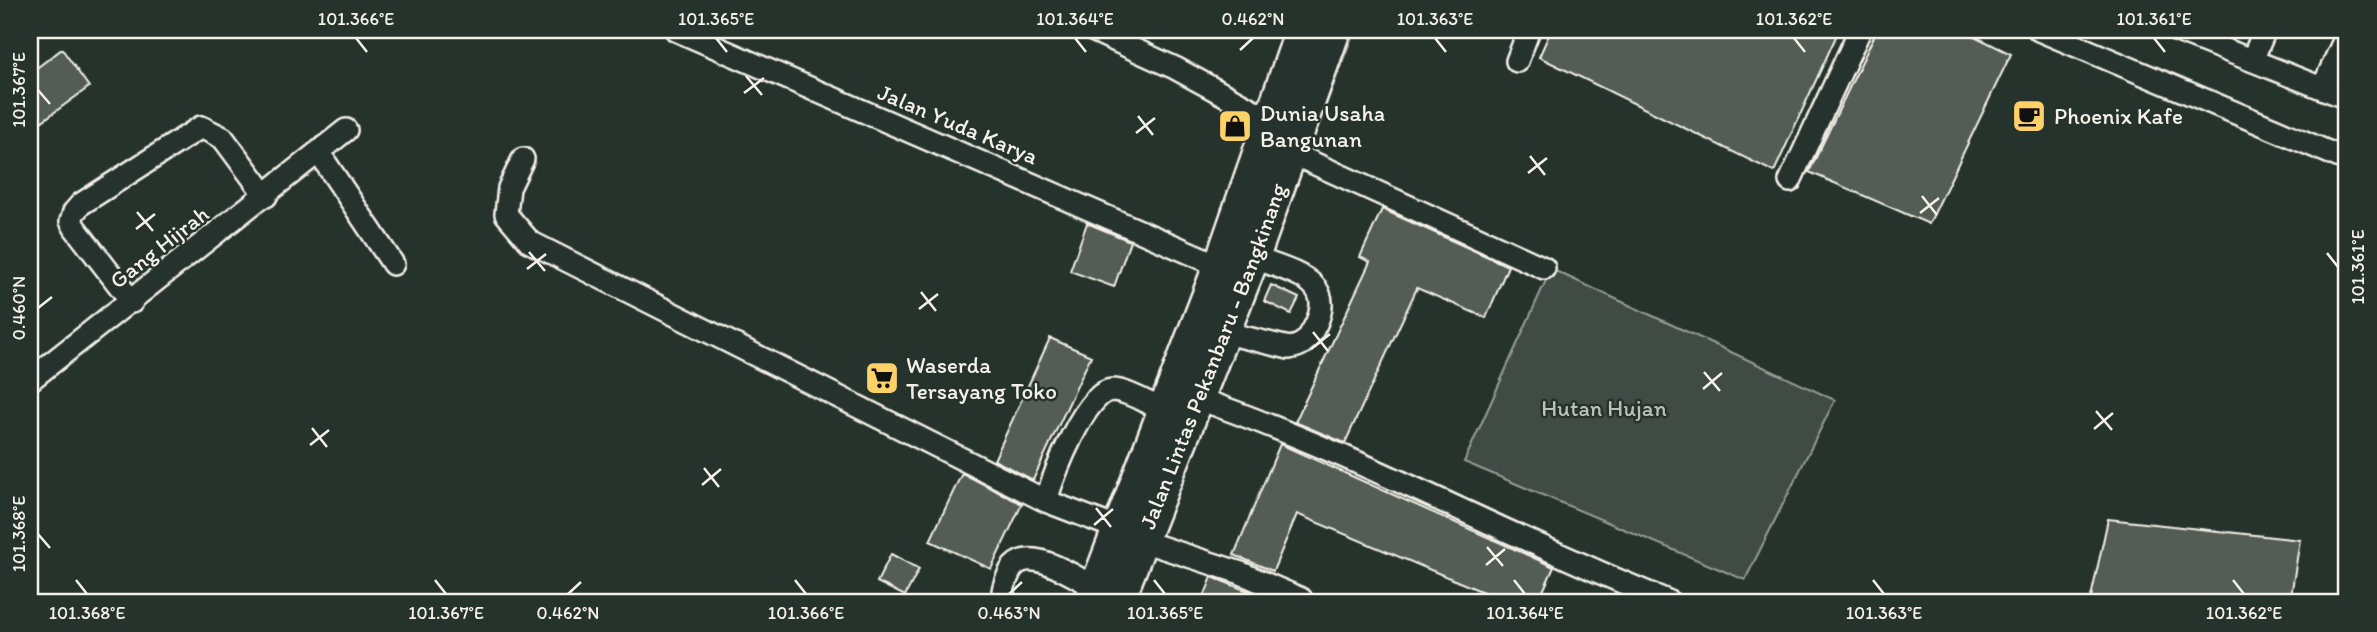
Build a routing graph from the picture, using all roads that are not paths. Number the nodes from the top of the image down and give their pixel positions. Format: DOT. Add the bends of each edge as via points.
graph roads {
  1 [pos="676,30"];
  2 [pos="1092,30"];
  3 [pos="1302,30"];
  4 [pos="1334,30"];
  5 [pos="1529,30"];
  6 [pos="1860,30"];
  7 [pos="2039,30"];
  8 [pos="2177,30"];
  9 [pos="2265,30"];
  10 [pos="2347,34"];
  11 [pos="2252,60"];
  12 [pos="1517,61"];
  13 [pos="2323,87"];
  14 [pos="2347,97"];
  15 [pos="1269,119"];
  16 [pos="346,130"];
  17 [pos="1289,152"];
  18 [pos="319,153"];
  19 [pos="523,159"];
  20 [pos="2347,160"];
  21 [pos="1790,181"];
  22 [pos="266,195"];
  23 [pos="1253,257"];
  24 [pos="393,264"];
  25 [pos="1220,266"];
  26 [pos="1544,268"];
  27 [pos="132,302"];
  28 [pos="1222,332"];
  29 [pos="30,380"];
  30 [pos="1196,398"];
  31 [pos="1163,410"];
  32 [pos="1046,500"];
  33 [pos="1129,534"];
  34 [pos="1110,599"];
  35 [pos="1301,599"];
  36 [pos="1004,602"];
  37 [pos="1670,602"];
  1 -- 25 [label="street, Jalan Yuda Karya"];
  2 -- 15 [label="street"];
  3 -- 15 [label="highway, Jalan Lintas Pekanbaru - Bangkinang"];
  4 -- 17 [label="highway, Jalan Lintas Pekanbaru - Bangkinang"];
  5 -- 12 [label="street"];
  6 -- 21 [label="street"];
  7 -- 20 [label="street"];
  8 -- 11 [label="street"];
  9 -- 11 [label="street"];
  10 -- 13 [label="street"];
  11 -- 13 [label="street"];
  13 -- 14 [label="street"];
  15 -- 25 [label="highway, Jalan Lintas Pekanbaru - Bangkinang"];
  16 -- 18 [label="street, Gang Hijrah"];
  17 -- 23 [label="highway, Jalan Lintas Pekanbaru - Bangkinang"];
  17 -- 26 [label="street"];
  18 -- 22 [label="street, Gang Hijrah"];
  18 -- 24 [label="street"];
  19 -- 32 [label="street" via="509,188 506,214 530,242"];
  22 -- 27 [label="street, Gang Hijrah"];
  22 -- 27 [label="street" via="223,138 201,127 81,204 71,221"];
  23 -- 28 [label="highway, Jalan Lintas Pekanbaru - Bangkinang"];
  23 -- 28 [label="street" via="1311,282 1320,292 1323,309 1308,341 1298,347"];
  25 -- 31 [label="highway, Jalan Lintas Pekanbaru - Bangkinang"];
  27 -- 29 [label="street, Gang Hijrah"];
  28 -- 30 [label="highway, Jalan Lintas Pekanbaru - Bangkinang"];
  30 -- 33 [label="highway, Jalan Lintas Pekanbaru - Bangkinang"];
  30 -- 37 [label="street" via="1319,444 1579,565"];
  31 -- 32 [label="street" via="1114,390 1102,392 1064,452"];
  31 -- 33 [label="highway, Jalan Lintas Pekanbaru - Bangkinang"];
  32 -- 33 [label="street"];
  33 -- 34 [label="highway, Jalan Lintas Pekanbaru - Bangkinang"];
  33 -- 35 [label="street"];
  34 -- 36 [label="street" via="1036,558 1024,558 1012,565 1002,590"];
}
